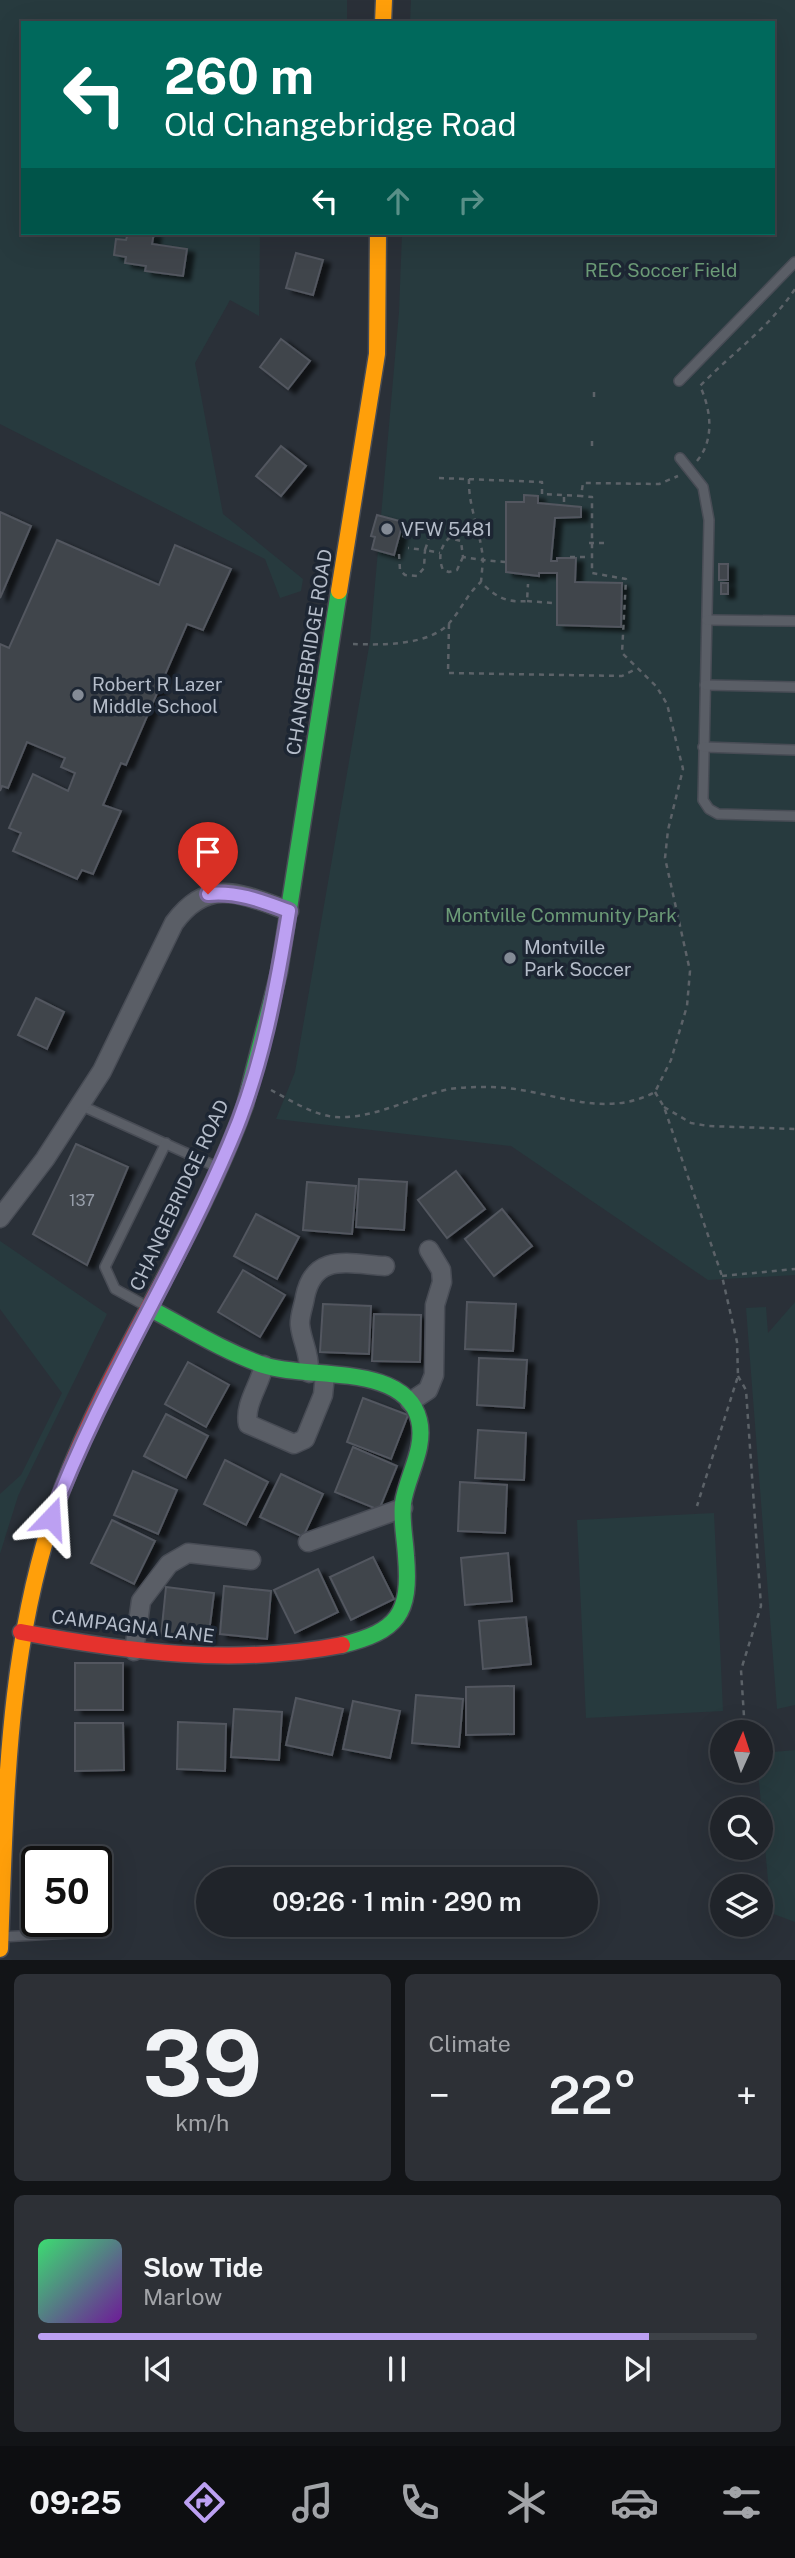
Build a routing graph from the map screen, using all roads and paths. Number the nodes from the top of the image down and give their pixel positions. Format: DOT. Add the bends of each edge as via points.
graph roads {
  1 [pos="384,0"];
  2 [pos="383,21"];
  3 [pos="378,235"];
  4 [pos="795,262"];
  5 [pos="795,289"];
  6 [pos="679,381"];
  7 [pos="594,387"];
  8 [pos="594,397"];
  9 [pos="592,441"];
  10 [pos="592,449"];
  11 [pos="680,458"];
  12 [pos="691,468"];
  13 [pos="439,478"];
  14 [pos="469,479"];
  15 [pos="564,495"];
  16 [pos="581,496"];
  17 [pos="564,502"];
  18 [pos="402,536"];
  19 [pos="590,543"];
  20 [pos="605,543"];
  21 [pos="408,548"];
  22 [pos="425,550"];
  23 [pos="440,553"];
  24 [pos="398,554"];
  25 [pos="463,557"];
  26 [pos="570,557"];
  27 [pos="590,557"];
  28 [pos="483,560"];
  29 [pos="505,562"];
  30 [pos="481,582"];
  31 [pos="528,584"];
  32 [pos="527,601"];
  33 [pos="552,603"];
  34 [pos="707,620"];
  35 [pos="795,621"];
  36 [pos="449,624"];
  37 [pos="350,644"];
  38 [pos="636,668"];
  39 [pos="705,685"];
  40 [pos="795,687"];
  41 [pos="703,747"];
  42 [pos="795,750"];
  43 [pos="795,816"];
  44 [pos="289,911"];
  45 [pos="268,1088"];
  46 [pos="655,1092"];
  47 [pos="80,1105"];
  48 [pos="664,1107"];
  49 [pos="795,1129"];
  50 [pos="166,1143"];
  51 [pos="218,1168"];
  52 [pos="0,1218"];
  53 [pos="429,1250"];
  54 [pos="385,1266"];
  55 [pos="795,1269"];
  56 [pos="722,1276"];
  57 [pos="149,1308"];
  58 [pos="264,1365"];
  59 [pos="317,1374"];
  60 [pos="738,1376"];
  61 [pos="410,1402"];
  62 [pos="696,1506"];
  63 [pos="403,1508"];
  64 [pos="309,1542"];
  65 [pos="251,1560"];
  66 [pos="21,1632"];
  67 [pos="134,1651"];
  68 [pos="745,1720"];
  69 [pos="1,1914"];
  70 [pos="21,1936"];
  71 [pos="1,1937"];
  72 [pos="0,1949"];
  1 -- 2 [label="main road"];
  3 -- 44 [label="main road, CHANGEBRIDGE ROAD" via="377,354"];
  4 -- 6 [label="lane"];
  5 -- 12 [label="path" via="762,331 699,386 708,404 709,428 705,450"];
  7 -- 8 [label="path"];
  9 -- 10 [label="path"];
  11 -- 12 [label="lane"];
  12 -- 16 [label="path" via="659,484 583,483"];
  12 -- 34 [label="lane" via="703,487 708,508"];
  13 -- 14 [label="path"];
  14 -- 15 [label="path" via="542,482 542,494"];
  14 -- 28 [label="path"];
  15 -- 16 [label="path"];
  15 -- 17 [label="path"];
  16 -- 19 [label="path" via="592,497"];
  18 -- 22 [label="path" via="408,537 411,525 433,526"];
  19 -- 20 [label="path"];
  19 -- 27 [label="path"];
  21 -- 22 [label="path"];
  22 -- 23 [label="path"];
  22 -- 24 [label="path" via="424,568 417,576 400,570"];
  23 -- 25 [label="path" via="443,570 449,572 457,570"];
  23 -- 25 [label="path" via="449,538 457,537"];
  25 -- 28 [label="path"];
  26 -- 27 [label="path"];
  27 -- 38 [label="path" via="592,573 626,579 622,653"];
  28 -- 29 [label="path"];
  28 -- 30 [label="path"];
  30 -- 32 [label="path" via="510,603"];
  30 -- 36 [label="path"];
  31 -- 32 [label="path"];
  32 -- 33 [label="path"];
  34 -- 35 [label="lane"];
  34 -- 39 [label="lane"];
  36 -- 37 [label="path" via="414,642"];
  36 -- 38 [label="path" via="448,673 622,676"];
  38 -- 46 [label="path" via="667,704 683,769 665,859 691,971 687,1006 671,1060"];
  39 -- 40 [label="lane"];
  39 -- 41 [label="lane"];
  41 -- 42 [label="lane"];
  41 -- 43 [label="lane" via="701,795 706,807 718,814"];
  44 -- 47 [label="street" via="231,894 208,894 188,904 174,923 124,1031"];
  44 -- 51 [label="main road, CHANGEBRIDGE ROAD" via="261,1059"];
  45 -- 46 [label="path" via="333,1117 372,1114 467,1087 516,1087 586,1104 617,1105"];
  46 -- 48 [label="path"];
  47 -- 50 [label="lane"];
  47 -- 52 [label="street"];
  48 -- 49 [label="path" via="691,1123"];
  48 -- 56 [label="path"];
  50 -- 51 [label="lane"];
  50 -- 57 [label="lane" via="105,1267 115,1289"];
  51 -- 57 [label="main road, CHANGEBRIDGE ROAD"];
  53 -- 61 [label="street" via="441,1270 442,1282 435,1305 434,1375 428,1390"];
  54 -- 59 [label="street" via="329,1263 317,1269 307,1286 300,1324"];
  55 -- 56 [label="path"];
  56 -- 60 [label="path" via="737,1342"];
  57 -- 58 [label="main road"];
  57 -- 66 [label="main road, CHANGEBRIDGE ROAD" via="67,1474 34,1572"];
  58 -- 59 [label="main road"];
  58 -- 59 [label="street" via="246,1413 248,1424 294,1444 305,1440 323,1395"];
  59 -- 61 [label="main road" via="377,1381"];
  60 -- 62 [label="path"];
  60 -- 68 [label="path" via="746,1390 761,1606 741,1670"];
  61 -- 63 [label="main road, CAMPAGNA LANE" via="422,1428"];
  63 -- 64 [label="street"];
  63 -- 67 [label="main road, CAMPAGNA LANE" via="404,1605 401,1615 384,1630 361,1640 272,1657"];
  65 -- 67 [label="street" via="188,1553 169,1564 141,1601"];
  66 -- 67 [label="main road, CAMPAGNA LANE"];
  66 -- 69 [label="main road, CHANGEBRIDGE ROAD" via="8,1752"];
  69 -- 71 [label="main road, CHANGEBRIDGE ROAD"];
  70 -- 71 [label="lane"];
  71 -- 72 [label="main road, CHANGEBRIDGE ROAD"];
}
